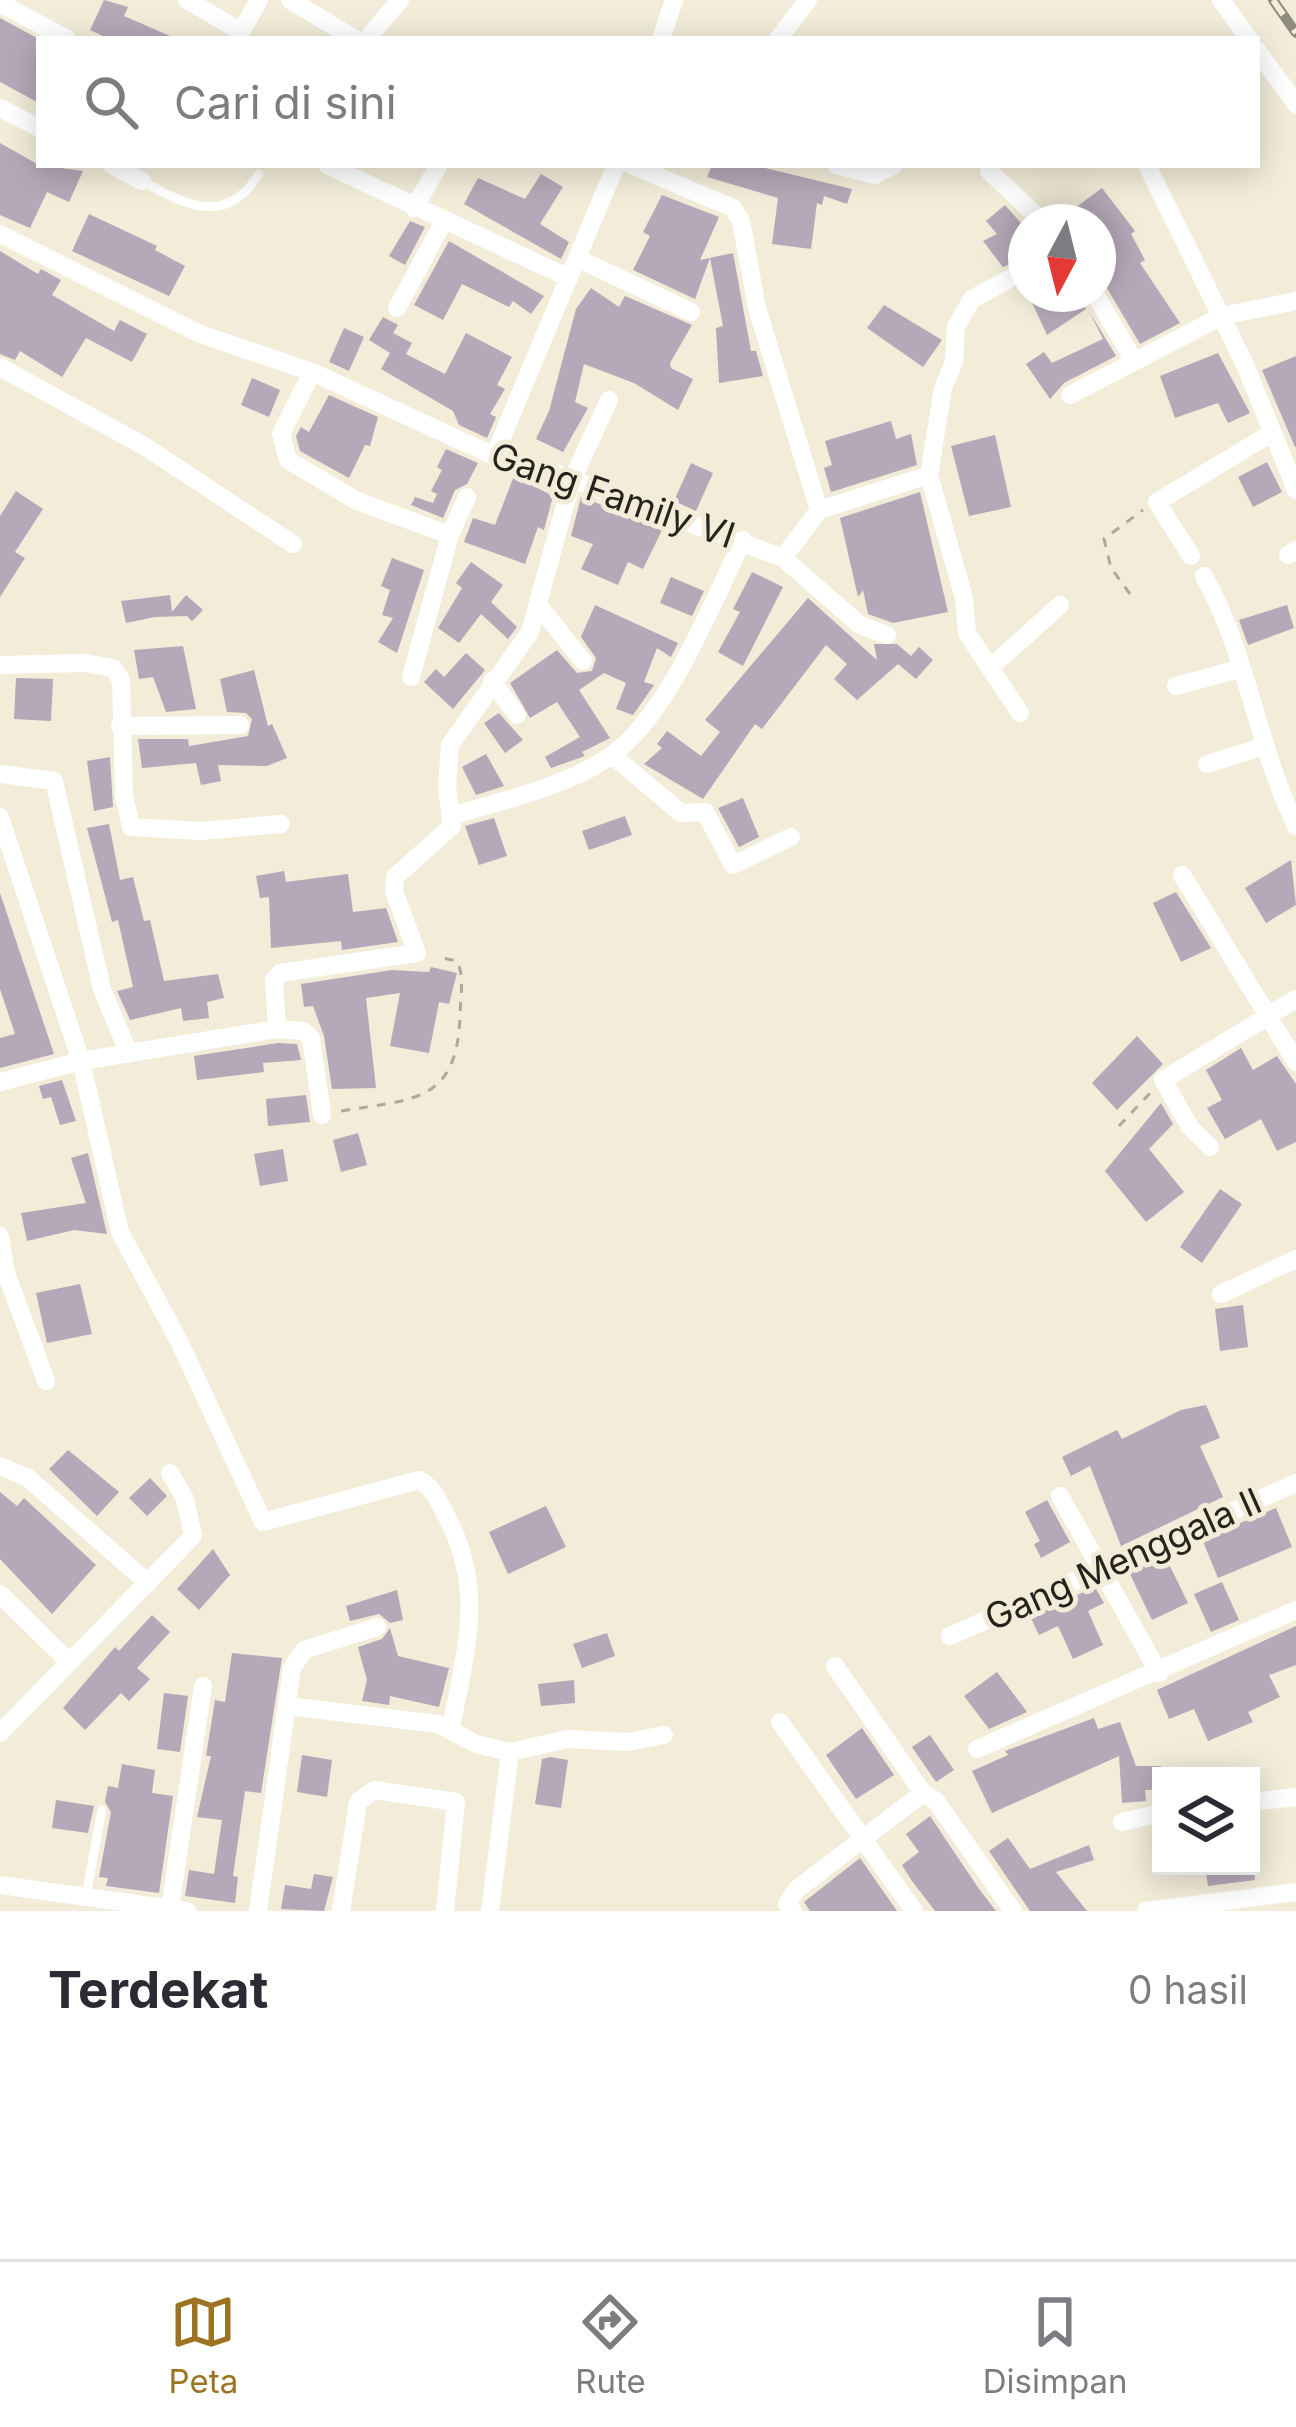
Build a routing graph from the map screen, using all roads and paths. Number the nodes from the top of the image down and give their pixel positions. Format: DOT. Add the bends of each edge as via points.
graph roads {
  1 [pos="188,0"];
  2 [pos="259,0"];
  3 [pos="290,0"];
  4 [pos="400,0"];
  5 [pos="674,0"];
  6 [pos="808,0"];
  7 [pos="1221,0"];
  8 [pos="0,4"];
  9 [pos="239,35"];
  10 [pos="61,36"];
  11 [pos="350,36"];
  12 [pos="370,36"];
  13 [pos="662,36"];
  14 [pos="780,36"];
  15 [pos="1247,36"];
  16 [pos="1260,54"];
  17 [pos="1296,104"];
  18 [pos="0,108"];
  19 [pos="36,126"];
  20 [pos="118,168"];
  21 [pos="333,168"];
  22 [pos="437,168"];
  23 [pos="615,168"];
  24 [pos="848,168"];
  25 [pos="888,168"];
  26 [pos="1149,168"];
  27 [pos="989,171"];
  28 [pos="679,172"];
  29 [pos="259,174"];
  30 [pos="142,181"];
  31 [pos="1024,204"];
  32 [pos="414,208"];
  33 [pos="444,221"];
  34 [pos="0,234"];
  35 [pos="577,258"];
  36 [pos="1008,277"];
  37 [pos="569,278"];
  38 [pos="1296,301"];
  39 [pos="397,308"];
  40 [pos="691,312"];
  41 [pos="1105,312"];
  42 [pos="1222,316"];
  43 [pos="1134,361"];
  44 [pos="0,367"];
  45 [pos="312,372"];
  46 [pos="1070,395"];
  47 [pos="609,400"];
  48 [pos="1270,434"];
  49 [pos="494,456"];
  50 [pos="928,475"];
  51 [pos="572,480"];
  52 [pos="1296,490"];
  53 [pos="467,497"];
  54 [pos="1157,502"];
  55 [pos="819,510"];
  56 [pos="450,535"];
  57 [pos="743,540"];
  58 [pos="293,544"];
  59 [pos="1192,556"];
  60 [pos="783,558"];
  61 [pos="1204,576"];
  62 [pos="1130,594"];
  63 [pos="1060,605"];
  64 [pos="540,607"];
  65 [pos="887,635"];
  66 [pos="583,661"];
  67 [pos="0,665"];
  68 [pos="991,667"];
  69 [pos="1239,669"];
  70 [pos="411,677"];
  71 [pos="492,681"];
  72 [pos="1176,686"];
  73 [pos="1020,713"];
  74 [pos="518,715"];
  75 [pos="240,725"];
  76 [pos="120,726"];
  77 [pos="1265,746"];
  78 [pos="612,755"];
  79 [pos="1207,764"];
  80 [pos="0,774"];
  81 [pos="454,815"];
  82 [pos="0,817"];
  83 [pos="281,824"];
  84 [pos="1296,826"];
  85 [pos="791,838"];
  86 [pos="1182,875"];
  87 [pos="417,953"];
  88 [pos="1296,999"];
  89 [pos="1269,1015"];
  90 [pos="278,1029"];
  91 [pos="129,1054"];
  92 [pos="81,1061"];
  93 [pos="1296,1062"];
  94 [pos="1163,1080"];
  95 [pos="0,1082"];
  96 [pos="322,1114"];
  97 [pos="1119,1126"];
  98 [pos="1210,1147"];
  99 [pos="0,1236"];
  100 [pos="1296,1259"];
  101 [pos="1221,1294"];
  102 [pos="46,1381"];
  103 [pos="0,1466"];
  104 [pos="170,1473"];
  105 [pos="1296,1483"];
  106 [pos="1060,1496"];
  107 [pos="1103,1565"];
  108 [pos="148,1583"];
  109 [pos="0,1594"];
  110 [pos="1296,1610"];
  111 [pos="377,1627"];
  112 [pos="950,1636"];
  113 [pos="68,1661"];
  114 [pos="835,1666"];
  115 [pos="1159,1672"];
  116 [pos="202,1686"];
  117 [pos="288,1706"];
  118 [pos="780,1722"];
  119 [pos="451,1729"];
  120 [pos="0,1732"];
  121 [pos="664,1735"];
  122 [pos="977,1749"];
  123 [pos="510,1752"];
  124 [pos="923,1793"];
  125 [pos="1296,1797"];
  126 [pos="1260,1801"];
  127 [pos="103,1810"];
  128 [pos="1152,1815"];
  129 [pos="1122,1822"];
  130 [pos="861,1837"];
  131 [pos="0,1885"];
  132 [pos="1296,1892"];
  133 [pos="98,1902"];
  134 [pos="787,1909"];
  135 [pos="179,1910"];
  136 [pos="258,1911"];
  137 [pos="341,1911"];
  138 [pos="445,1911"];
  139 [pos="490,1911"];
  140 [pos="914,1911"];
  141 [pos="1013,1911"];
  142 [pos="1146,1911"];
  1 -- 9 [label="street"];
  2 -- 9 [label="street"];
  3 -- 11 [label="street"];
  4 -- 12 [label="street"];
  5 -- 13 [label="street"];
  6 -- 14 [label="street"];
  7 -- 15 [label="street"];
  8 -- 10 [label="street"];
  16 -- 17 [label="street"];
  18 -- 19 [label="street"];
  20 -- 30 [label="street"];
  21 -- 32 [label="street"];
  22 -- 32 [label="street"];
  23 -- 35 [label="street"];
  24 -- 25 [label="street" via="875,175"];
  26 -- 42 [label="street"];
  27 -- 31 [label="street"];
  28 -- 55 [label="street" via="741,220 757,308"];
  29 -- 30 [label="lane" via="244,198 220,208"];
  32 -- 33 [label="street"];
  33 -- 37 [label="street"];
  33 -- 39 [label="street"];
  34 -- 45 [label="street, Gang Family VI" via="200,334"];
  35 -- 37 [label="street"];
  35 -- 40 [label="street"];
  36 -- 50 [label="street" via="972,299 956,326"];
  37 -- 49 [label="street"];
  38 -- 42 [label="street"];
  41 -- 43 [label="street"];
  42 -- 43 [label="street"];
  42 -- 48 [label="street"];
  43 -- 46 [label="street"];
  44 -- 58 [label="street"];
  45 -- 49 [label="street, Gang Family VI"];
  45 -- 56 [label="street" via="281,434 288,460 357,501"];
  47 -- 51 [label="street"];
  48 -- 52 [label="street"];
  48 -- 54 [label="street"];
  49 -- 51 [label="street, Gang Family VI"];
  50 -- 55 [label="street"];
  50 -- 68 [label="street" via="967,633"];
  51 -- 57 [label="street, Gang Family VI"];
  51 -- 64 [label="street"];
  53 -- 56 [label="street"];
  54 -- 59 [label="street"];
  54 -- 62 [label="path" via="1104,539 1111,568"];
  55 -- 60 [label="street, Gang Family VI"];
  56 -- 70 [label="street"];
  57 -- 60 [label="street, Gang Family VI"];
  57 -- 78 [label="street" via="688,653 646,720"];
  60 -- 65 [label="street" via="860,625"];
  61 -- 69 [label="street" via="1226,616"];
  63 -- 68 [label="street"];
  64 -- 66 [label="street"];
  64 -- 71 [label="street"];
  67 -- 76 [label="street" via="113,668 121,680"];
  68 -- 73 [label="street"];
  69 -- 72 [label="street"];
  69 -- 77 [label="street"];
  71 -- 74 [label="street"];
  71 -- 81 [label="street" via="446,757"];
  75 -- 76 [label="street"];
  76 -- 83 [label="street" via="130,826"];
  77 -- 79 [label="street"];
  77 -- 84 [label="street"];
  78 -- 81 [label="street" via="577,775"];
  78 -- 85 [label="street" via="681,813 705,812 734,865"];
  80 -- 91 [label="street" via="54,781 102,989"];
  81 -- 87 [label="street" via="448,831 395,877"];
  82 -- 92 [label="street"];
  86 -- 89 [label="street"];
  87 -- 90 [label="street" via="280,973"];
  87 -- 96 [label="path" via="457,962 461,970 449,1073 425,1097"];
  88 -- 89 [label="street"];
  89 -- 93 [label="street"];
  89 -- 94 [label="street"];
  90 -- 91 [label="street"];
  90 -- 96 [label="street" via="311,1038"];
  91 -- 92 [label="street"];
  92 -- 95 [label="street"];
  92 -- 119 [label="street" via="120,1232 263,1522 419,1480 436,1497 472,1589"];
  94 -- 97 [label="path"];
  94 -- 98 [label="street"];
  99 -- 102 [label="street"];
  100 -- 101 [label="street"];
  103 -- 108 [label="street" via="28,1478"];
  104 -- 108 [label="street" via="194,1533"];
  105 -- 107 [label="street, Gang Menggala II"];
  106 -- 107 [label="street"];
  107 -- 112 [label="street, Gang Menggala II"];
  107 -- 115 [label="street"];
  108 -- 113 [label="street"];
  109 -- 113 [label="street"];
  110 -- 115 [label="street"];
  111 -- 117 [label="street" via="304,1651 292,1668"];
  113 -- 120 [label="street"];
  114 -- 124 [label="street"];
  115 -- 122 [label="street"];
  116 -- 135 [label="street"];
  117 -- 119 [label="street"];
  117 -- 136 [label="street"];
  118 -- 130 [label="street"];
  119 -- 123 [label="street"];
  121 -- 123 [label="street" via="568,1739"];
  123 -- 139 [label="street"];
  124 -- 130 [label="street"];
  124 -- 141 [label="street"];
  125 -- 126 [label="street"];
  127 -- 133 [label="lane"];
  128 -- 129 [label="street"];
  130 -- 134 [label="street"];
  130 -- 140 [label="street"];
  131 -- 133 [label="street"];
  132 -- 142 [label="street"];
  133 -- 135 [label="street"];
  137 -- 138 [label="street" via="358,1802 374,1790 456,1802"];
}
